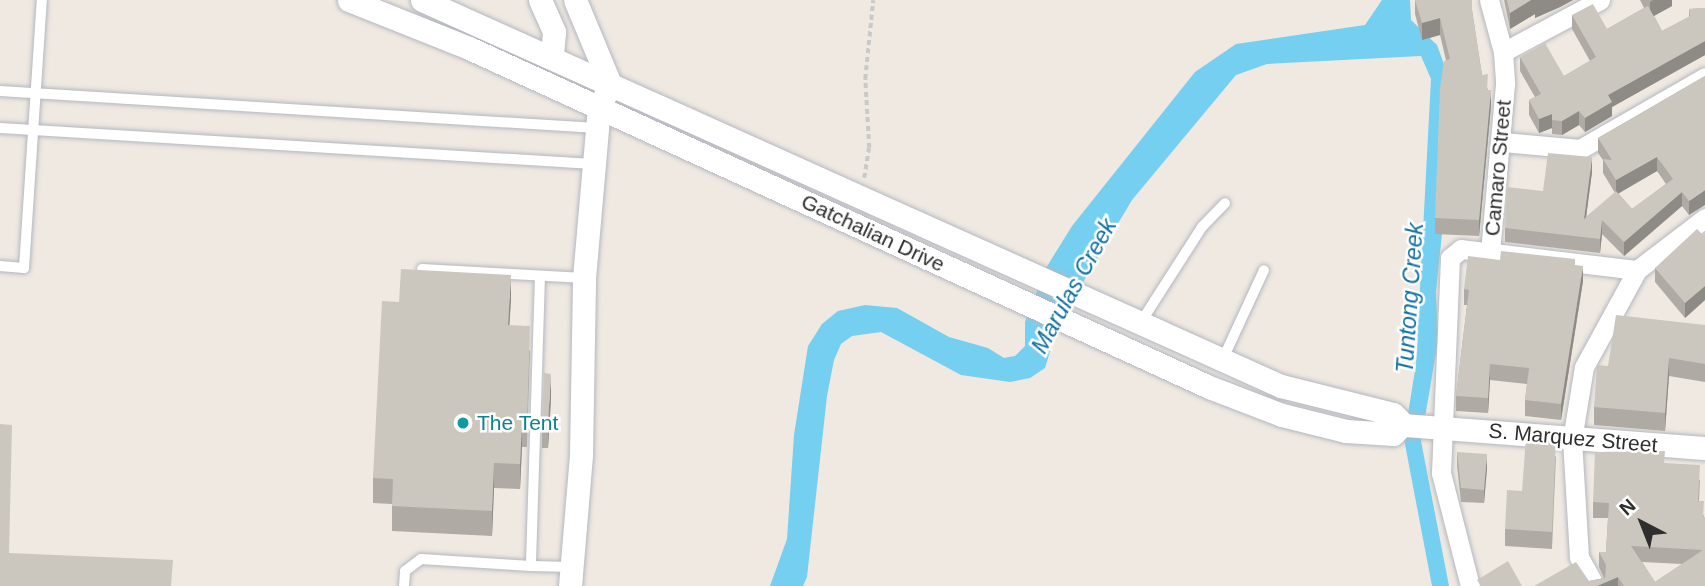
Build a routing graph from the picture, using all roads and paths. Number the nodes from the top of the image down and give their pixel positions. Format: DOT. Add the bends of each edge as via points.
graph roads {
  1 [pos="42,0"];
  2 [pos="349,0"];
  3 [pos="422,0"];
  4 [pos="540,0"];
  5 [pos="575,0"];
  6 [pos="873,0"];
  7 [pos="1489,0"];
  8 [pos="1600,0"];
  9 [pos="1503,52"];
  10 [pos="552,56"];
  11 [pos="1705,77"];
  12 [pos="610,84"];
  13 [pos="0,92"];
  14 [pos="36,94"];
  15 [pos="598,118"];
  16 [pos="0,128"];
  17 [pos="33,130"];
  18 [pos="1503,142"];
  19 [pos="594,164"];
  20 [pos="860,197"];
  21 [pos="1225,203"];
  22 [pos="1705,218"];
  23 [pos="1490,251"];
  24 [pos="0,266"];
  25 [pos="422,269"];
  26 [pos="1264,270"];
  27 [pos="1637,270"];
  28 [pos="540,276"];
  29 [pos="584,278"];
  30 [pos="1141,324"];
  31 [pos="1222,362"];
  32 [pos="1353,405"];
  33 [pos="1403,425"];
  34 [pos="1434,427"];
  35 [pos="1346,431"];
  36 [pos="1572,440"];
  37 [pos="1705,448"];
  38 [pos="531,566"];
  39 [pos="571,576"];
  40 [pos="404,586"];
  41 [pos="1469,586"];
  42 [pos="1595,586"];
  1 -- 14 [label="lane"];
  2 -- 15 [label="street, Gatchalian Drive" via="456,42"];
  3 -- 10 [label="street, Gatchalian Drive"];
  4 -- 10 [label="street" via="554,32"];
  5 -- 12 [label="street"];
  6 -- 20 [label="path" via="865,79 869,148"];
  7 -- 9 [label="street, Camaro Street"];
  8 -- 9 [label="street"];
  9 -- 18 [label="street, Camaro Street"];
  10 -- 12 [label="street, Gatchalian Drive"];
  11 -- 18 [label="street" via="1580,149"];
  12 -- 15 [label="street"];
  12 -- 20 [label="street, Gatchalian Drive"];
  13 -- 14 [label="lane"];
  14 -- 15 [label="lane"];
  14 -- 17 [label="lane"];
  15 -- 19 [label="street"];
  15 -- 35 [label="street, Gatchalian Drive" via="1221,391"];
  16 -- 17 [label="lane"];
  17 -- 19 [label="lane"];
  17 -- 24 [label="lane" via="24,268"];
  18 -- 23 [label="street, Camaro Street"];
  19 -- 29 [label="street"];
  20 -- 30 [label="street, Gatchalian Drive"];
  21 -- 30 [label="lane" via="1202,228"];
  22 -- 27 [label="street"];
  23 -- 27 [label="street"];
  23 -- 34 [label="street, Camaro Street" via="1461,249 1450,258"];
  25 -- 28 [label="lane"];
  26 -- 31 [label="lane"];
  27 -- 36 [label="street" via="1584,367"];
  28 -- 29 [label="lane"];
  28 -- 38 [label="lane"];
  29 -- 39 [label="street" via="581,454"];
  30 -- 31 [label="street, Gatchalian Drive"];
  31 -- 32 [label="street, Gatchalian Drive" via="1281,386"];
  32 -- 33 [label="street, Gatchalian Drive" via="1394,414"];
  32 -- 35 [label="street"];
  33 -- 34 [label="street, Gatchalian Drive"];
  33 -- 35 [label="street, Gatchalian Drive" via="1393,434"];
  34 -- 36 [label="street, S. Marquez Street"];
  34 -- 41 [label="street, Camaro Street"];
  36 -- 37 [label="street, S. Marquez Street"];
  36 -- 42 [label="street" via="1579,557"];
  38 -- 39 [label="lane"];
  38 -- 40 [label="lane" via="421,559 405,571"];
}
